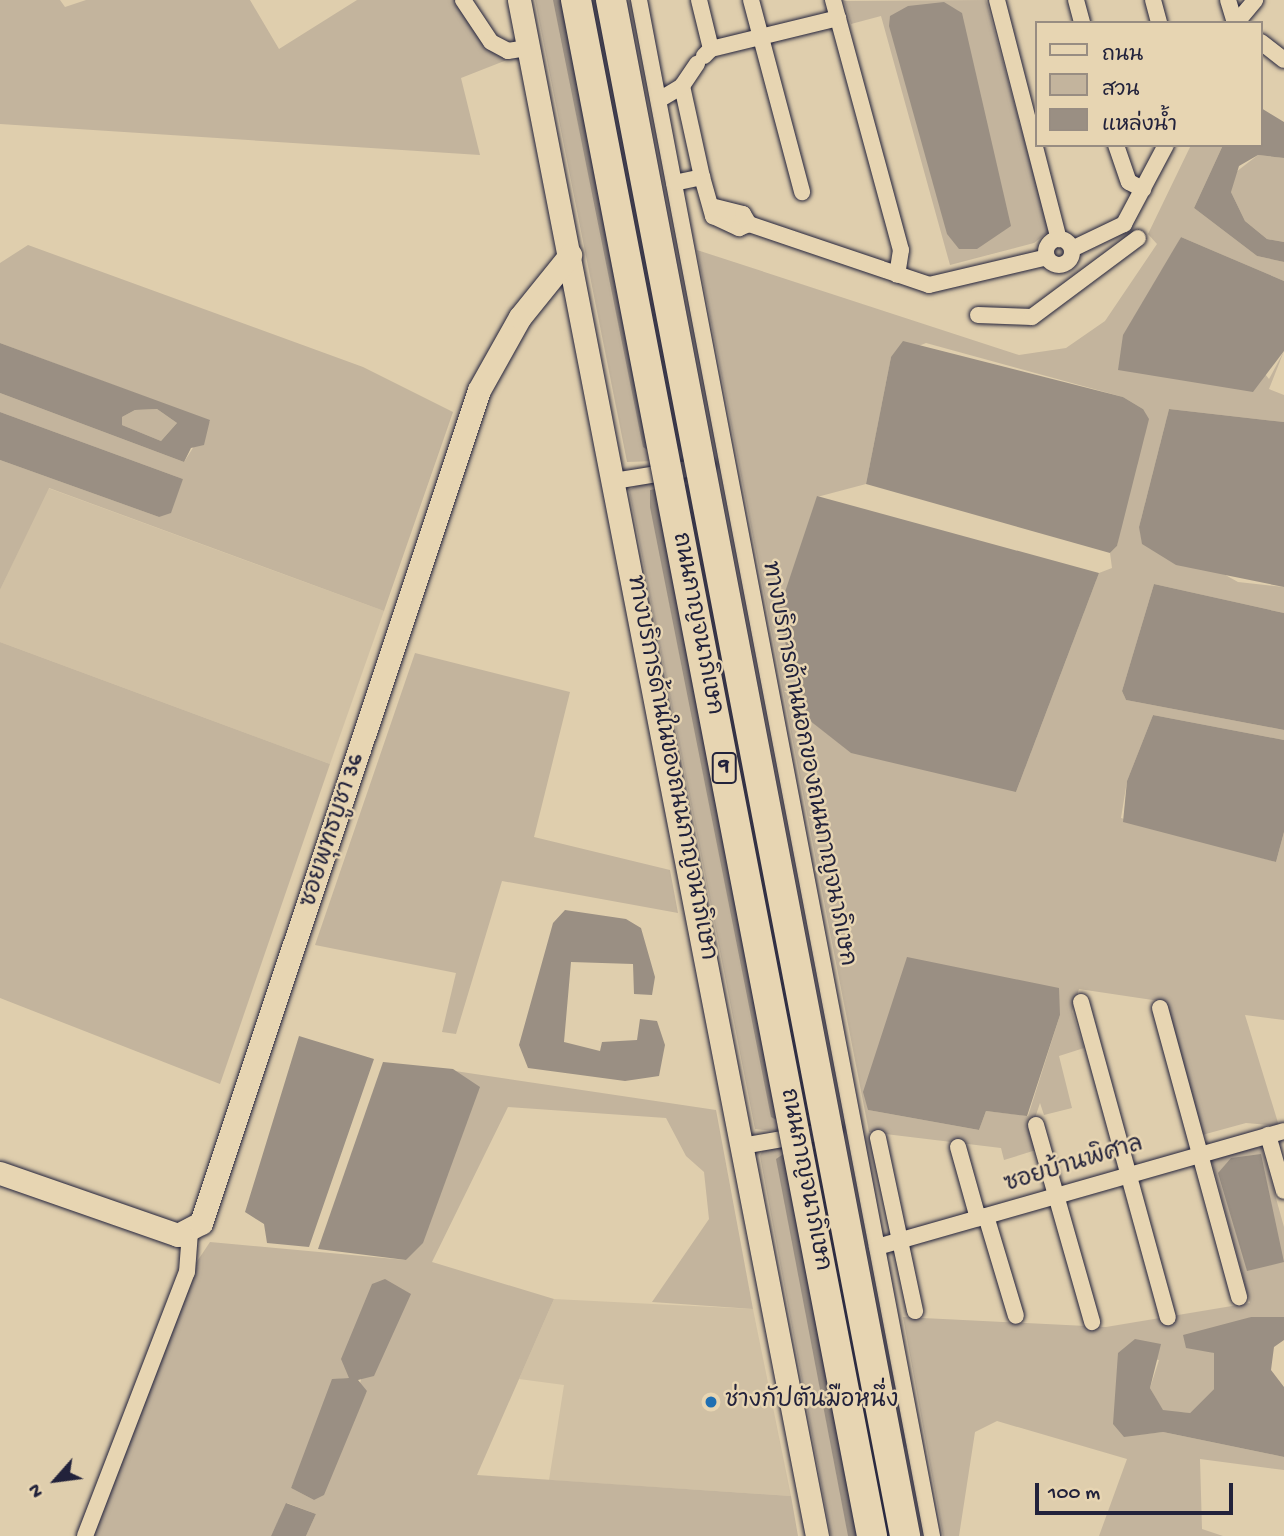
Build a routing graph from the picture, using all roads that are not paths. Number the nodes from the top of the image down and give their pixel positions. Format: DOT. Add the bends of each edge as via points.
graph roads {
  1 [pos="463,0"];
  2 [pos="519,0"];
  3 [pos="576,0"];
  4 [pos="611,0"];
  5 [pos="639,0"];
  6 [pos="699,0"];
  7 [pos="751,0"];
  8 [pos="833,0"];
  9 [pos="997,0"];
  10 [pos="1076,0"];
  11 [pos="1153,0"];
  12 [pos="1228,0"];
  13 [pos="1255,0"];
  14 [pos="838,18"];
  15 [pos="1081,21"];
  16 [pos="1158,21"];
  17 [pos="1235,21"];
  18 [pos="1238,21"];
  19 [pos="761,38"];
  20 [pos="1263,44"];
  21 [pos="528,48"];
  22 [pos="704,56"];
  23 [pos="1284,60"];
  24 [pos="682,86"];
  25 [pos="659,100"];
  26 [pos="1036,141"];
  27 [pos="1038,147"];
  28 [pos="1117,147"];
  29 [pos="1165,147"];
  30 [pos="702,177"];
  31 [pos="674,183"];
  32 [pos="1143,189"];
  33 [pos="802,192"];
  34 [pos="1138,238"];
  35 [pos="1066,250"];
  36 [pos="570,255"];
  37 [pos="897,275"];
  38 [pos="1075,285"];
  39 [pos="978,315"];
  40 [pos="727,466"];
  41 [pos="614,481"];
  42 [pos="1081,1002"];
  43 [pos="1160,1009"];
  44 [pos="1036,1125"];
  45 [pos="853,1126"];
  46 [pos="1276,1133"];
  47 [pos="878,1138"];
  48 [pos="742,1146"];
  49 [pos="958,1147"];
  50 [pos="1200,1153"];
  51 [pos="0,1172"];
  52 [pos="1128,1173"];
  53 [pos="1284,1191"];
  54 [pos="1056,1195"];
  55 [pos="982,1217"];
  56 [pos="190,1232"];
  57 [pos="898,1240"];
  58 [pos="877,1247"];
  59 [pos="1239,1297"];
  60 [pos="915,1311"];
  61 [pos="1016,1316"];
  62 [pos="1168,1317"];
  63 [pos="1092,1322"];
  64 [pos="85,1536"];
  65 [pos="817,1536"];
  66 [pos="872,1536"];
  67 [pos="905,1536"];
  68 [pos="932,1536"];
  1 -- 21 [label="street" via="491,43 508,51"];
  2 -- 21 [label="main road, ทางบริการด้านในของถนนกาญจนาภิเษก"];
  3 -- 66 [label="highway, ถนนกาญจนาภิเษก / 9, bridge"];
  4 -- 67 [label="highway, ถนนกาญจนาภิเษก / 9, bridge"];
  5 -- 25 [label="street, ทางบริการด้านนอกของถนนกาญจนาภิเษก"];
  6 -- 22 [label="street"];
  7 -- 19 [label="street"];
  8 -- 14 [label="street"];
  9 -- 26 [label="street"];
  10 -- 15 [label="street"];
  11 -- 16 [label="street"];
  12 -- 17 [label="street"];
  13 -- 18 [label="street"];
  14 -- 19 [label="street"];
  14 -- 37 [label="street" via="901,250"];
  19 -- 22 [label="street"];
  19 -- 33 [label="street"];
  20 -- 23 [label="street"];
  21 -- 36 [label="main road, ทางบริการด้านในของถนนกาญจนาภิเษก"];
  22 -- 24 [label="street"];
  24 -- 25 [label="street"];
  24 -- 30 [label="street"];
  25 -- 31 [label="street, ทางบริการด้านนอกของถนนกาญจนาภิเษก"];
  27 -- 35 [label="street"];
  28 -- 32 [label="street" via="1129,182"];
  29 -- 32 [label="street"];
  30 -- 31 [label="street"];
  30 -- 37 [label="street" via="710,206 743,214 749,224"];
  31 -- 40 [label="street, ทางบริการด้านนอกของถนนกาญจนาภิเษก"];
  32 -- 35 [label="street" via="1115,233"];
  34 -- 38 [label="street"];
  35 -- 37 [label="street" via="1058,265 1047,257 942,284"];
  35 -- 38 [label="street"];
  36 -- 41 [label="main road, ทางบริการด้านในของถนนกาญจนาภิเษก"];
  36 -- 56 [label="main road, ซอยพุทธบูชา 36" via="520,317 479,390 206,1212"];
  38 -- 39 [label="street" via="1032,317"];
  40 -- 41 [label="street"];
  40 -- 45 [label="street, ทางบริการด้านนอกของถนนกาญจนาภิเษก"];
  41 -- 48 [label="main road, ทางบริการด้านในของถนนกาญจนาภิเษก"];
  42 -- 52 [label="street"];
  43 -- 50 [label="street"];
  44 -- 54 [label="street"];
  45 -- 48 [label="street"];
  45 -- 58 [label="street, ทางบริการด้านนอกของถนนกาญจนาภิเษก"];
  46 -- 50 [label="street, ซอยบ้านพิศาล"];
  46 -- 53 [label="street"];
  47 -- 57 [label="street"];
  48 -- 65 [label="main road, ทางบริการด้านในของถนนกาญจนาภิเษก"];
  49 -- 55 [label="street"];
  50 -- 52 [label="street, ซอยบ้านพิศาล"];
  50 -- 59 [label="street"];
  51 -- 56 [label="main road" via="145,1226"];
  52 -- 54 [label="street, ซอยบ้านพิศาล"];
  52 -- 62 [label="street"];
  54 -- 55 [label="street, ซอยบ้านพิศาล"];
  54 -- 63 [label="street"];
  55 -- 57 [label="street, ซอยบ้านพิศาล"];
  55 -- 61 [label="street"];
  56 -- 64 [label="street" via="187,1272"];
  57 -- 58 [label="street, ซอยบ้านพิศาล"];
  57 -- 60 [label="street"];
  58 -- 68 [label="street, ทางบริการด้านนอกของถนนกาญจนาภิเษก"];
}
